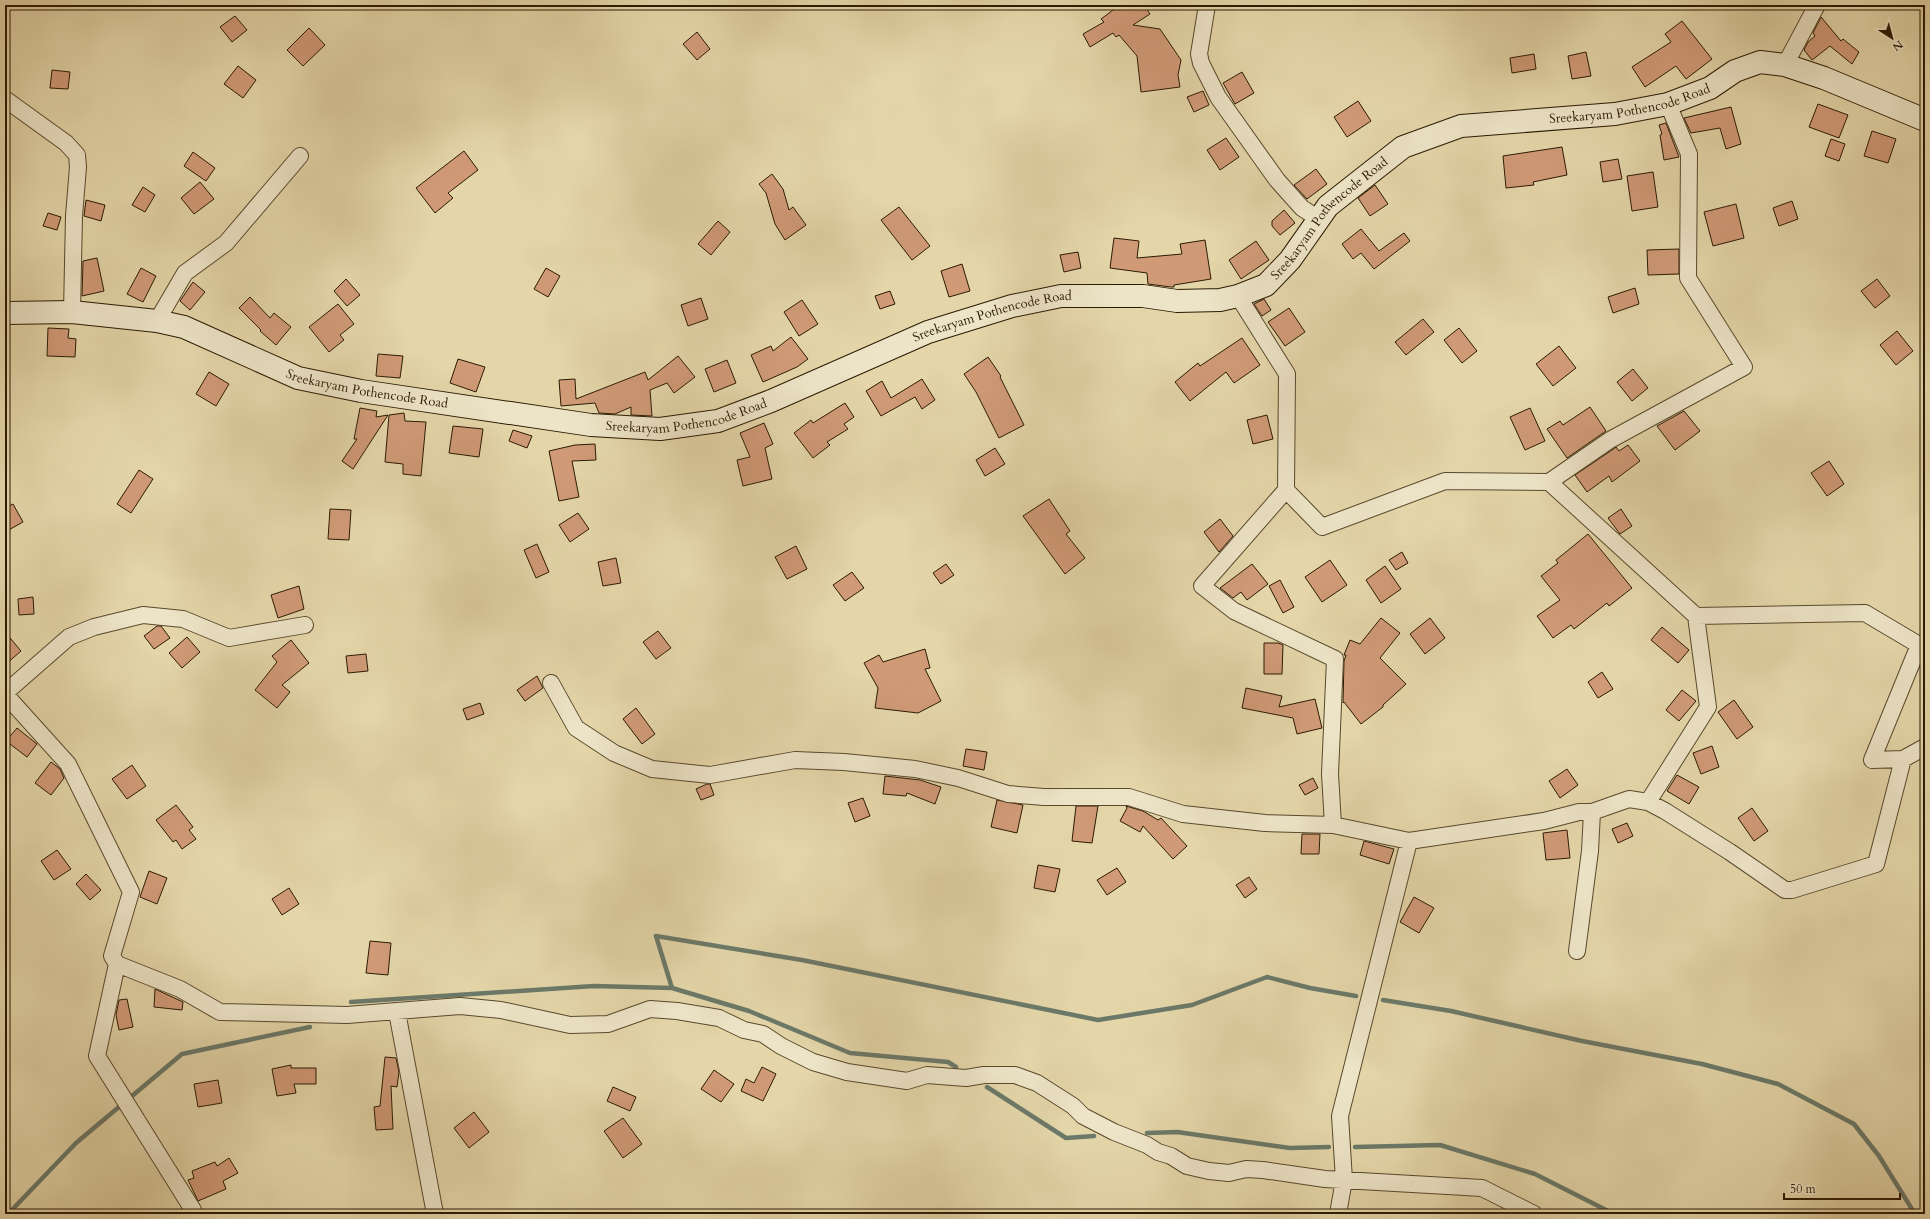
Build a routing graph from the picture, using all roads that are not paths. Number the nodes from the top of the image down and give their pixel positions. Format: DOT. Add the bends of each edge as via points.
graph roads {
  1 [pos="1207,5"];
  2 [pos="1817,5"];
  3 [pos="1785,65"];
  4 [pos="5,99"];
  5 [pos="1668,104"];
  6 [pos="1925,120"];
  7 [pos="300,156"];
  8 [pos="1319,219"];
  9 [pos="1238,296"];
  10 [pos="72,312"];
  11 [pos="5,314"];
  12 [pos="157,321"];
  13 [pos="1549,482"];
  14 [pos="1286,490"];
  15 [pos="1696,616"];
  16 [pos="305,625"];
  17 [pos="551,683"];
  18 [pos="5,694"];
  19 [pos="1925,747"];
  20 [pos="1903,758"];
  21 [pos="1648,802"];
  22 [pos="1592,812"];
  23 [pos="1333,825"];
  24 [pos="1409,841"];
  25 [pos="1577,951"];
  26 [pos="117,964"];
  27 [pos="397,1012"];
  28 [pos="1344,1180"];
  29 [pos="191,1214"];
  30 [pos="435,1214"];
  31 [pos="1338,1214"];
  32 [pos="1534,1214"];
  1 -- 8 [label="street" via="1199,54 1218,97 1277,180 1302,208"];
  2 -- 3 [label="street"];
  3 -- 5 [label="main road, Sreekaryam Pothencode Road" via="1760,62 1735,71 1710,88"];
  3 -- 6 [label="main road, Sreekaryam Pothencode Road" via="1824,78"];
  4 -- 10 [label="street" via="66,143 77,155"];
  5 -- 8 [label="main road, Sreekaryam Pothencode Road" via="1615,114 1461,126 1403,147 1328,206"];
  5 -- 13 [label="street" via="1689,154 1688,278 1744,367 1610,440"];
  7 -- 12 [label="street" via="226,243 185,273"];
  8 -- 9 [label="main road, Sreekaryam Pothencode Road" via="1290,260 1266,285"];
  9 -- 12 [label="main road, Sreekaryam Pothencode Road" via="1220,300 1177,301 1143,296 1061,296 1012,306 928,332 771,401 718,420 660,429 591,425 361,391 298,378 184,327"];
  9 -- 14 [label="street" via="1287,374"];
  10 -- 11 [label="main road, Sreekaryam Pothencode Road"];
  10 -- 12 [label="main road, Sreekaryam Pothencode Road"];
  13 -- 14 [label="street" via="1445,481 1322,527"];
  13 -- 15 [label="street"];
  14 -- 23 [label="street" via="1202,586 1234,611 1335,659 1330,774"];
  15 -- 20 [label="street" via="1865,614 1919,645 1872,760"];
  15 -- 21 [label="street" via="1708,707"];
  16 -- 18 [label="street" via="229,638 183,619 143,615 94,627 69,637"];
  17 -- 23 [label="street" via="576,728 614,753 652,769 710,775 795,760 844,762 915,769 958,778 1008,794 1044,797 1129,797 1183,814 1265,823"];
  18 -- 26 [label="street" via="68,764 131,892 112,956"];
  19 -- 20 [label="street"];
  20 -- 21 [label="street" via="1876,864 1792,890 1785,890 1665,810"];
  21 -- 22 [label="street" via="1630,799"];
  22 -- 24 [label="street" via="1579,812 1544,821"];
  22 -- 25 [label="street" via="1590,851"];
  23 -- 24 [label="street"];
  24 -- 28 [label="street" via="1340,1116"];
  26 -- 27 [label="street" via="180,989 220,1012 347,1016"];
  26 -- 29 [label="street" via="97,1056 193,1210"];
  27 -- 28 [label="street" via="460,1006 501,1010 570,1026 608,1024 650,1009 719,1018 744,1030 763,1034 813,1062 847,1072 907,1081 927,1075 966,1078 984,1075 1016,1076 1037,1083 1073,1106 1083,1116 1114,1132 1171,1156 1187,1166 1208,1172 1263,1170"];
  27 -- 30 [label="street"];
  28 -- 31 [label="street"];
  28 -- 32 [label="street" via="1482,1188"];
}
